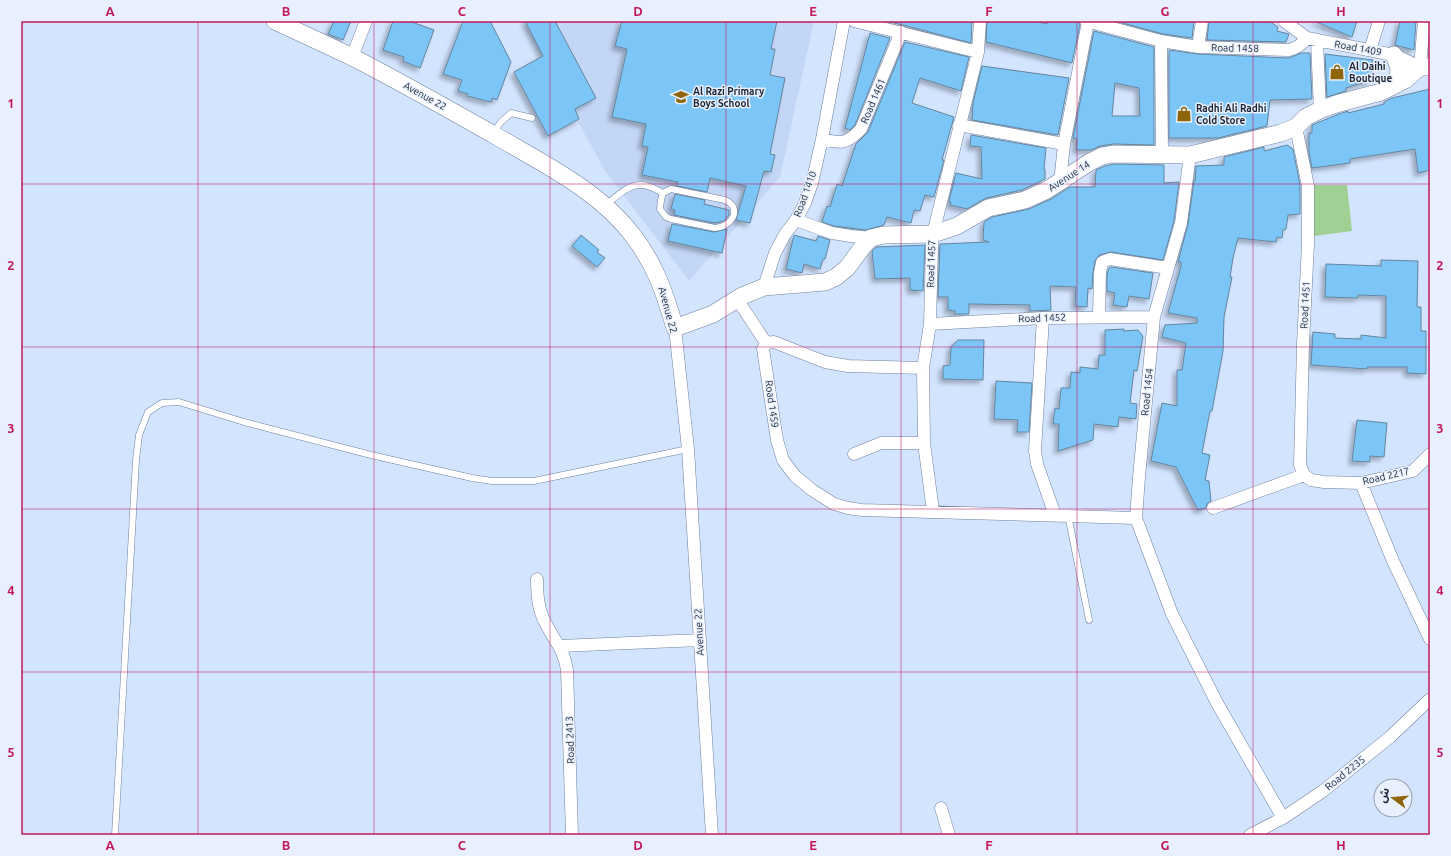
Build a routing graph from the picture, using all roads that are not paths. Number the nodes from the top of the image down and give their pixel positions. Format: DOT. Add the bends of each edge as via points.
graph roads {
  1 [pos="275,21"];
  2 [pos="366,21"];
  3 [pos="844,21"];
  4 [pos="854,21"];
  5 [pos="980,21"];
  6 [pos="1087,21"];
  7 [pos="1202,21"];
  8 [pos="1284,21"];
  9 [pos="1378,21"];
  10 [pos="1424,21"];
  11 [pos="901,32"];
  12 [pos="1312,39"];
  13 [pos="1161,41"];
  14 [pos="1198,48"];
  15 [pos="1370,50"];
  16 [pos="978,52"];
  17 [pos="1394,55"];
  18 [pos="352,57"];
  19 [pos="1425,67"];
  20 [pos="1398,83"];
  21 [pos="1320,111"];
  22 [pos="532,118"];
  23 [pos="960,125"];
  24 [pos="1296,127"];
  25 [pos="492,134"];
  26 [pos="822,139"];
  27 [pos="1064,144"];
  28 [pos="1162,154"];
  29 [pos="1190,155"];
  30 [pos="1060,183"];
  31 [pos="663,193"];
  32 [pos="604,206"];
  33 [pos="796,220"];
  34 [pos="933,234"];
  35 [pos="872,238"];
  36 [pos="1168,268"];
  37 [pos="764,287"];
  38 [pos="737,299"];
  39 [pos="1099,317"];
  40 [pos="1154,317"];
  41 [pos="1043,318"];
  42 [pos="930,324"];
  43 [pos="675,328"];
  44 [pos="766,343"];
  45 [pos="923,368"];
  46 [pos="924,443"];
  47 [pos="688,449"];
  48 [pos="854,454"];
  49 [pos="1430,454"];
  50 [pos="1307,477"];
  51 [pos="1361,483"];
  52 [pos="1213,508"];
  53 [pos="933,511"];
  54 [pos="1054,515"];
  55 [pos="1068,516"];
  56 [pos="1136,518"];
  57 [pos="537,578"];
  58 [pos="1089,620"];
  59 [pos="1430,639"];
  60 [pos="700,640"];
  61 [pos="560,646"];
  62 [pos="1430,699"];
  63 [pos="940,808"];
  64 [pos="1282,818"];
  65 [pos="115,835"];
  66 [pos="572,835"];
  67 [pos="712,835"];
  68 [pos="949,835"];
  69 [pos="1250,835"];
  1 -- 18 [label="street, Avenue 22"];
  2 -- 18 [label="street"];
  3 -- 26 [label="street, Road 1410"];
  4 -- 11 [label="street"];
  5 -- 16 [label="street, Road 1457"];
  6 -- 13 [label="street, Road 1458"];
  6 -- 27 [label="street, Road 1458"];
  7 -- 14 [label="street"];
  8 -- 12 [label="street, Road 1409"];
  9 -- 15 [label="street"];
  10 -- 19 [label="street"];
  11 -- 16 [label="street"];
  11 -- 26 [label="street, Road 1461" via="861,129 845,142 837,143"];
  12 -- 14 [label="street, Road 1458" via="1289,50"];
  12 -- 15 [label="street, Road 1409"];
  12 -- 21 [label="street"];
  13 -- 14 [label="street, Road 1458"];
  13 -- 28 [label="street"];
  15 -- 17 [label="street, Road 1409"];
  16 -- 23 [label="street, Road 1457"];
  17 -- 19 [label="street, Road 1409"];
  17 -- 20 [label="street" via="1399,68"];
  18 -- 25 [label="street, Avenue 22"];
  19 -- 20 [label="street, Avenue 14"];
  20 -- 21 [label="street, Avenue 14" via="1381,92"];
  21 -- 24 [label="street, Avenue 14" via="1306,117"];
  22 -- 25 [label="lane" via="511,113"];
  23 -- 27 [label="street"];
  23 -- 34 [label="street, Road 1457"];
  24 -- 29 [label="street, Avenue 14" via="1267,137"];
  24 -- 50 [label="street, Road 1451" via="1308,186 1300,465"];
  25 -- 32 [label="street, Avenue 22" via="560,173"];
  26 -- 33 [label="street, Road 1410" via="812,183"];
  27 -- 30 [label="street, Road 1458"];
  28 -- 29 [label="street, Avenue 14"];
  28 -- 30 [label="street, Avenue 14" via="1102,156"];
  29 -- 36 [label="street, Road 1454" via="1181,223"];
  30 -- 34 [label="street, Avenue 14" via="1025,200 988,208 957,226"];
  31 -- 31 [label="lane" via="671,189 725,200 732,205 734,215 731,221 721,228 671,219 660,209"];
  31 -- 32 [label="lane" via="643,185 636,186"];
  32 -- 43 [label="street, Avenue 22" via="625,226 646,254 664,292"];
  33 -- 35 [label="street" via="832,233"];
  33 -- 37 [label="street, Road 1410" via="775,253"];
  34 -- 35 [label="street, Avenue 14" via="884,235"];
  34 -- 42 [label="street, Road 1457"];
  35 -- 37 [label="street" via="847,268 825,282"];
  36 -- 39 [label="street" via="1110,259 1102,262"];
  36 -- 40 [label="street, Road 1454"];
  37 -- 38 [label="street"];
  38 -- 43 [label="street" via="713,314"];
  38 -- 44 [label="street"];
  39 -- 40 [label="street, Road 1452"];
  39 -- 41 [label="street, Road 1452"];
  40 -- 56 [label="street, Road 1454"];
  41 -- 42 [label="street, Road 1452"];
  41 -- 54 [label="street" via="1035,451 1036,464"];
  42 -- 45 [label="street, Road 1457"];
  43 -- 47 [label="street, Avenue 22"];
  44 -- 45 [label="street" via="774,342 826,362 848,366"];
  44 -- 53 [label="street, Road 1459" via="763,349 777,440 783,460 795,476 834,504 848,508"];
  45 -- 46 [label="street, Road 1457"];
  46 -- 48 [label="street" via="881,443"];
  46 -- 53 [label="street, Road 1457"];
  47 -- 60 [label="street, Avenue 22"];
  47 -- 65 [label="lane" via="534,481 492,481 371,455 179,402 162,403 148,412 139,435 136,460"];
  49 -- 51 [label="street, Road 2217" via="1413,471"];
  50 -- 51 [label="street, Road 2217" via="1324,482"];
  50 -- 52 [label="street"];
  51 -- 59 [label="street" via="1393,561"];
  53 -- 54 [label="street, Road 1459"];
  54 -- 55 [label="street, Road 1459"];
  55 -- 56 [label="street, Road 1459"];
  55 -- 58 [label="lane"];
  56 -- 64 [label="street" via="1172,614 1217,703"];
  57 -- 61 [label="street, Road 2413" via="542,617"];
  60 -- 61 [label="street"];
  60 -- 67 [label="street, Avenue 22"];
  61 -- 66 [label="street, Road 2413" via="567,670"];
  62 -- 64 [label="street, Road 2235" via="1390,737 1323,791"];
  63 -- 68 [label="street"];
  64 -- 69 [label="street, Road 2235"];
}
